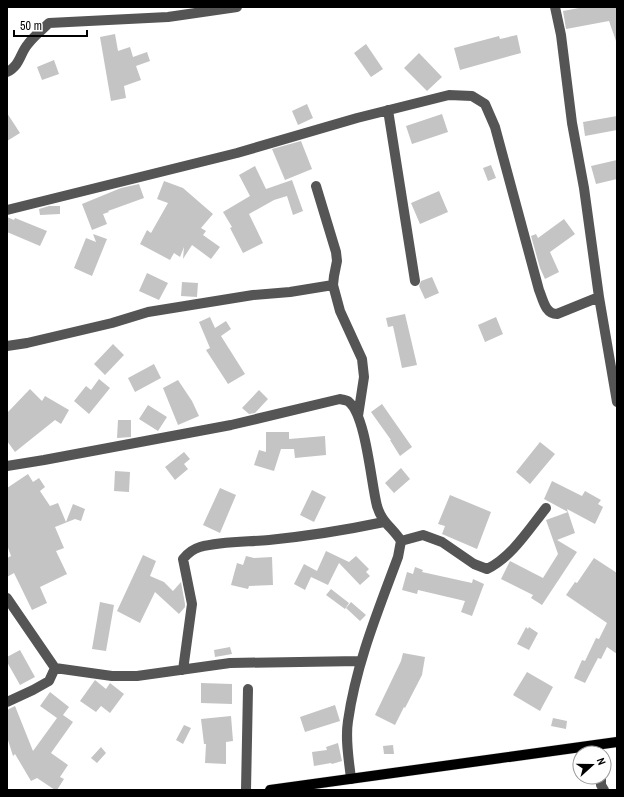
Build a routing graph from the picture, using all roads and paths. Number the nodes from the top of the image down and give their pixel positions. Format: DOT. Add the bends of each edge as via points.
graph roads {
  1 [pos="238,7"];
  2 [pos="555,7"];
  3 [pos="7,72"];
  4 [pos="388,110"];
  5 [pos="316,186"];
  6 [pos="7,210"];
  7 [pos="415,281"];
  8 [pos="333,285"];
  9 [pos="599,297"];
  10 [pos="7,346"];
  11 [pos="617,402"];
  12 [pos="358,416"];
  13 [pos="7,466"];
  14 [pos="546,508"];
  15 [pos="384,522"];
  16 [pos="401,541"];
  17 [pos="7,598"];
  18 [pos="360,661"];
  19 [pos="55,668"];
  20 [pos="183,670"];
  21 [pos="248,689"];
  22 [pos="7,702"];
  23 [pos="572,752"];
  24 [pos="351,779"];
  25 [pos="246,790"];
  26 [pos="270,790"];
  1 -- 3 [label="street" via="168,17 49,23 27,45 19,62"];
  2 -- 9 [label="street"];
  4 -- 6 [label="street" via="238,153"];
  4 -- 7 [label="street"];
  4 -- 9 [label="street" via="450,95 472,96 485,104 495,128 539,290 548,312 557,314"];
  5 -- 8 [label="street" via="336,252"];
  8 -- 10 [label="street" via="290,292 253,294 148,312 112,323"];
  8 -- 12 [label="street" via="340,311 362,359 364,377"];
  9 -- 11 [label="street"];
  12 -- 13 [label="street" via="349,402 340,399 231,425"];
  12 -- 15 [label="street" via="372,470 377,506"];
  14 -- 16 [label="street" via="516,545 496,565 487,569 474,564 442,542 423,535"];
  15 -- 16 [label="street" via="396,532"];
  15 -- 20 [label="street" via="270,540 198,547 186,554 183,559 192,604"];
  16 -- 18 [label="street" via="398,557"];
  17 -- 19 [label="street"];
  18 -- 20 [label="street" via="230,663"];
  18 -- 24 [label="street" via="348,722"];
  19 -- 20 [label="street" via="112,676 137,676"];
  19 -- 22 [label="street" via="49,681"];
  21 -- 25 [label="street"];
  23 -- 24 [label="main road"];
  24 -- 26 [label="main road"];
}
